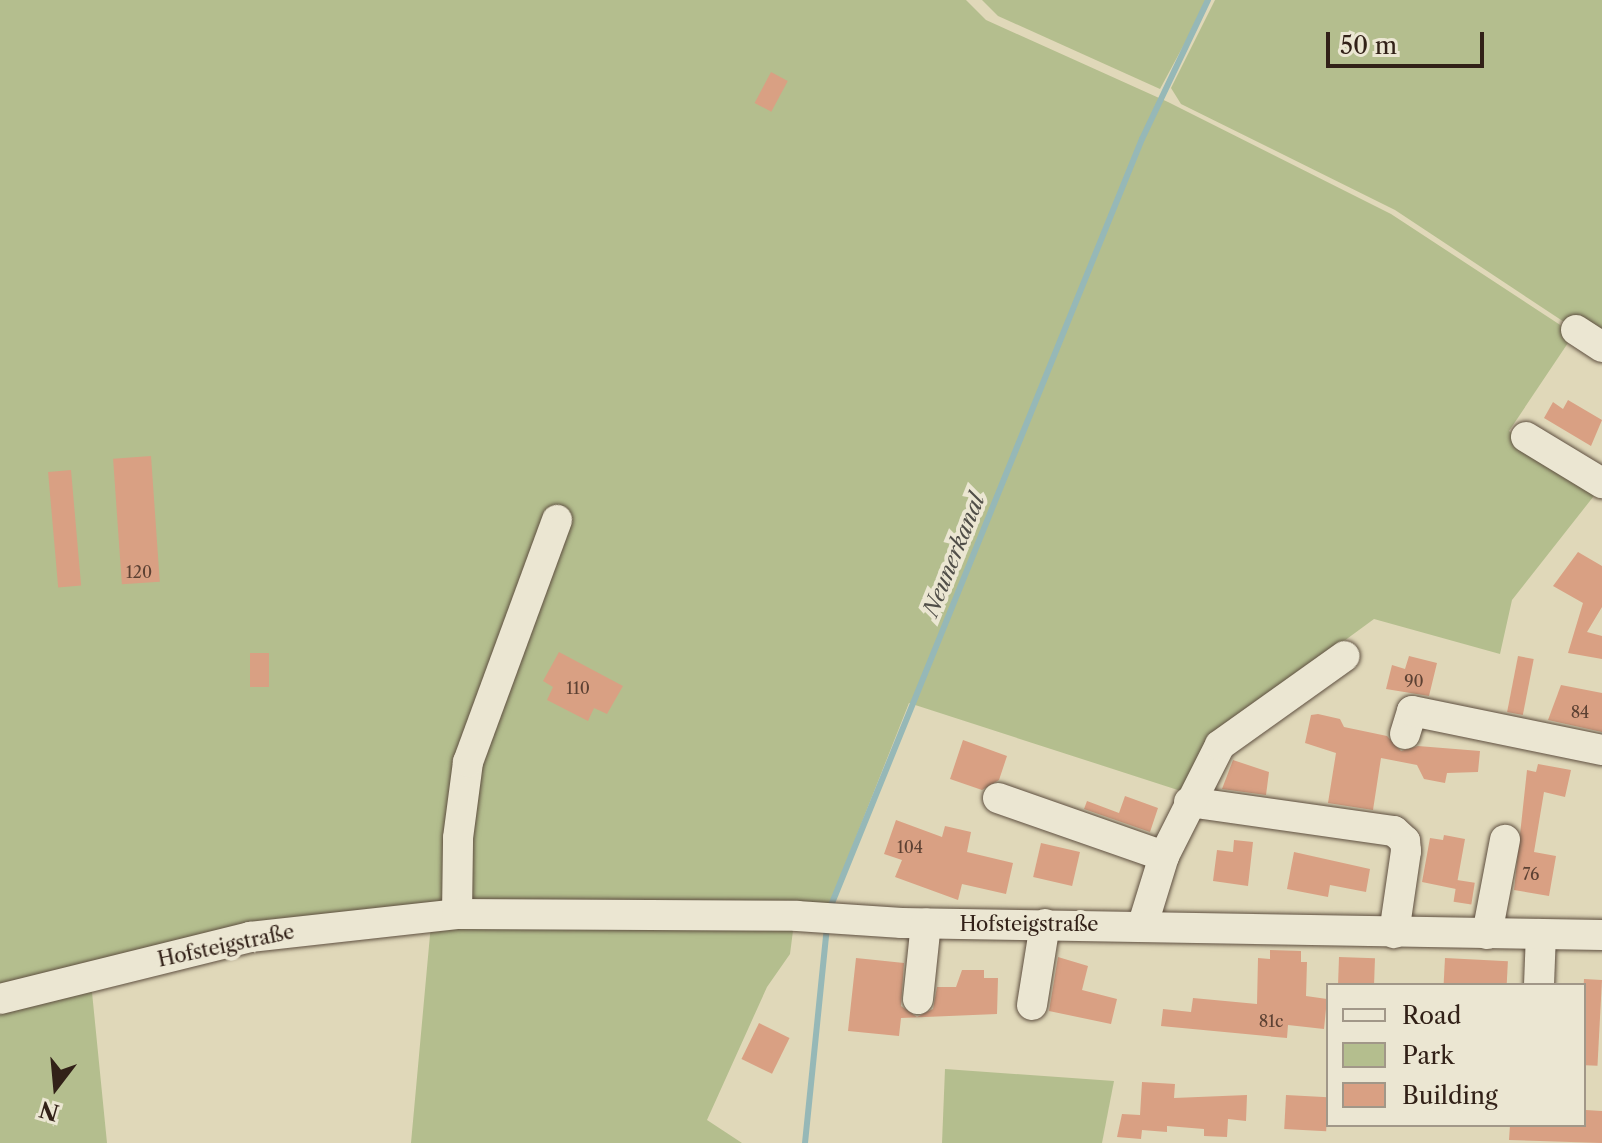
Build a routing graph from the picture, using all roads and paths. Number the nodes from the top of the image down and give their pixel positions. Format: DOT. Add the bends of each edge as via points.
graph roads {
  1 [pos="1576,330"];
  2 [pos="1602,347"];
  3 [pos="1526,437"];
  4 [pos="1602,483"];
  5 [pos="557,520"];
  6 [pos="1345,656"];
  7 [pos="1405,734"];
  8 [pos="1602,750"];
  9 [pos="998,798"];
  10 [pos="1189,802"];
  11 [pos="1505,840"];
  12 [pos="1164,856"];
  13 [pos="457,914"];
  14 [pos="926,923"];
  15 [pos="1045,924"];
  16 [pos="1143,924"];
  17 [pos="1394,933"];
  18 [pos="1487,934"];
  19 [pos="1541,934"];
  20 [pos="1602,935"];
  21 [pos="1539,983"];
  22 [pos="0,999"];
  23 [pos="918,999"];
  24 [pos="1032,1005"];
  1 -- 2 [label="street"];
  3 -- 4 [label="street"];
  5 -- 13 [label="street" via="468,762 458,838"];
  6 -- 10 [label="street" via="1220,745"];
  7 -- 8 [label="street" via="1412,711"];
  9 -- 12 [label="street"];
  10 -- 12 [label="street"];
  10 -- 17 [label="street" via="1394,831 1405,841 1406,851"];
  11 -- 18 [label="street"];
  12 -- 16 [label="street"];
  13 -- 14 [label="street, Hofsteigstraße" via="806,916"];
  13 -- 22 [label="street, Hofsteigstraße" via="250,937"];
  14 -- 15 [label="street, Hofsteigstraße"];
  14 -- 23 [label="street"];
  15 -- 16 [label="street, Hofsteigstraße"];
  15 -- 24 [label="street"];
  16 -- 17 [label="street, Hofsteigstraße"];
  17 -- 18 [label="street, Hofsteigstraße"];
  18 -- 19 [label="street, Hofsteigstraße"];
  19 -- 20 [label="street, Hofsteigstraße"];
  19 -- 21 [label="street"];
}
